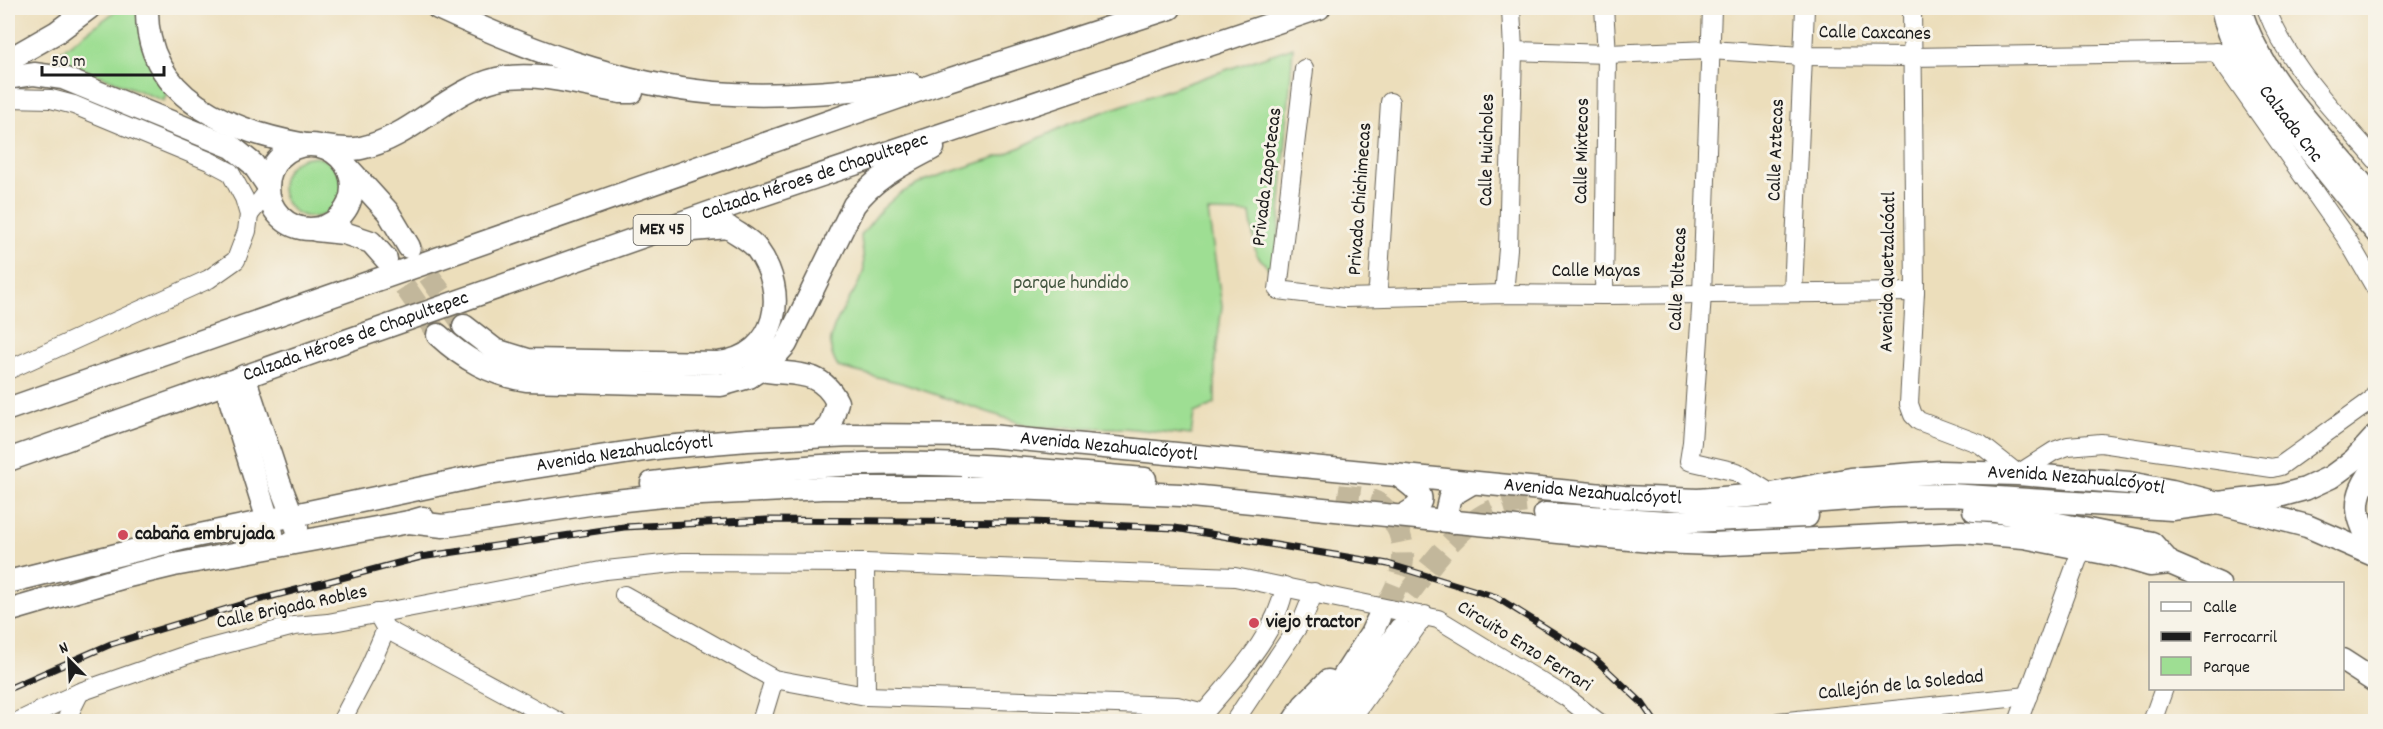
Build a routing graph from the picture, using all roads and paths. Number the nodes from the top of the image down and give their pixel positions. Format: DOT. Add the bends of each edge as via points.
graph roads {
  1 [pos="89,8"];
  2 [pos="147,8"];
  3 [pos="438,8"];
  4 [pos="1170,8"];
  5 [pos="1318,8"];
  6 [pos="1511,8"];
  7 [pos="1604,8"];
  8 [pos="1713,8"];
  9 [pos="1805,8"];
  10 [pos="1912,8"];
  11 [pos="2222,8"];
  12 [pos="2240,8"];
  13 [pos="2266,8"];
  14 [pos="2275,8"];
  15 [pos="2274,29"];
  16 [pos="1710,50"];
  17 [pos="1513,51"];
  18 [pos="2226,52"];
  19 [pos="1607,54"];
  20 [pos="1803,56"];
  21 [pos="1911,57"];
  22 [pos="8,60"];
  23 [pos="1304,69"];
  24 [pos="8,78"];
  25 [pos="948,80"];
  26 [pos="714,93"];
  27 [pos="8,98"];
  28 [pos="1390,102"];
  29 [pos="1011,110"];
  30 [pos="316,146"];
  31 [pos="2376,160"];
  32 [pos="349,169"];
  33 [pos="268,189"];
  34 [pos="2376,201"];
  35 [pos="249,215"];
  36 [pos="311,229"];
  37 [pos="2376,232"];
  38 [pos="650,234"];
  39 [pos="409,247"];
  40 [pos="386,259"];
  41 [pos="2376,289"];
  42 [pos="1278,290"];
  43 [pos="1915,292"];
  44 [pos="1793,293"];
  45 [pos="1504,294"];
  46 [pos="1702,294"];
  47 [pos="1604,295"];
  48 [pos="1374,297"];
  49 [pos="464,326"];
  50 [pos="438,334"];
  51 [pos="8,370"];
  52 [pos="760,370"];
  53 [pos="235,379"];
  54 [pos="2376,393"];
  55 [pos="33,401"];
  56 [pos="8,402"];
  57 [pos="8,409"];
  58 [pos="819,436"];
  59 [pos="2376,436"];
  60 [pos="8,460"];
  61 [pos="2376,466"];
  62 [pos="2018,474"];
  63 [pos="1399,476"];
  64 [pos="1472,483"];
  65 [pos="1772,494"];
  66 [pos="1338,495"];
  67 [pos="2367,495"];
  68 [pos="355,501"];
  69 [pos="1565,502"];
  70 [pos="2218,503"];
  71 [pos="293,514"];
  72 [pos="1545,514"];
  73 [pos="1402,516"];
  74 [pos="269,520"];
  75 [pos="409,522"];
  76 [pos="1452,522"];
  77 [pos="362,530"];
  78 [pos="300,540"];
  79 [pos="275,546"];
  80 [pos="2082,548"];
  81 [pos="2376,554"];
  82 [pos="865,563"];
  83 [pos="2170,563"];
  84 [pos="8,582"];
  85 [pos="2213,582"];
  86 [pos="1285,585"];
  87 [pos="1314,592"];
  88 [pos="624,595"];
  89 [pos="8,611"];
  90 [pos="377,613"];
  91 [pos="1425,615"];
  92 [pos="386,629"];
  93 [pos="1380,630"];
  94 [pos="2344,661"];
  95 [pos="774,679"];
  96 [pos="2376,682"];
  97 [pos="2163,690"];
  98 [pos="80,692"];
  99 [pos="866,696"];
  100 [pos="2028,696"];
  101 [pos="1202,717"];
  102 [pos="17,722"];
  103 [pos="65,722"];
  104 [pos="341,722"];
  105 [pos="559,722"];
  106 [pos="761,722"];
  107 [pos="1234,722"];
  108 [pos="1293,722"];
  109 [pos="1314,722"];
  110 [pos="1335,722"];
  111 [pos="1349,722"];
  112 [pos="1598,722"];
  113 [pos="1778,722"];
  114 [pos="2018,722"];
  115 [pos="2152,722"];
  1 -- 22 [label="main road"];
  2 -- 30 [label="main road" via="148,30 158,63 183,96 259,135"];
  3 -- 26 [label="main road" via="491,32 612,76"];
  4 -- 25 [label="main road, MEX 45"];
  5 -- 29 [label="main road, Calzada Héroes de Chapultepec / MEX 45"];
  6 -- 17 [label="street, Calle Huicholes"];
  7 -- 19 [label="street, Calle Mixtecos"];
  8 -- 16 [label="street, Calle Toltecas"];
  9 -- 20 [label="street, Calle Aztecas"];
  10 -- 21 [label="street, Avenida Quetzalcóatl"];
  11 -- 18 [label="main road, Calzada Cnc"];
  12 -- 34 [label="main road, Calzada Cnc" via="2259,57"];
  13 -- 15 [label="street, Calzada Cnc"];
  14 -- 15 [label="street"];
  15 -- 31 [label="street, Calzada Cnc" via="2306,79"];
  16 -- 19 [label="street, Calle Caxcanes"];
  16 -- 20 [label="street, Calle Caxcanes"];
  16 -- 46 [label="street, Calle Toltecas"];
  17 -- 19 [label="street, Calle Caxcanes"];
  17 -- 45 [label="street, Calle Huicholes"];
  18 -- 21 [label="street, Calle Caxcanes"];
  18 -- 37 [label="main road, Calzada Cnc"];
  18 -- 41 [label="street"];
  19 -- 47 [label="street, Calle Mixtecos"];
  20 -- 21 [label="street, Calle Caxcanes"];
  20 -- 44 [label="street, Calle Aztecas"];
  21 -- 43 [label="street, Avenida Quetzalcóatl"];
  23 -- 42 [label="street, Privada Zapotecas"];
  24 -- 33 [label="main road" via="34,74 63,78 232,147 253,164"];
  25 -- 26 [label="main road" via="828,93"];
  25 -- 55 [label="main road, MEX 45"];
  26 -- 30 [label="main road" via="620,92 526,75 496,79 385,140 360,149"];
  27 -- 35 [label="street" via="41,98 74,105 209,161 230,172"];
  28 -- 48 [label="street, Privada Chichimecas" via="1378,288"];
  29 -- 38 [label="main road, Calzada Héroes de Chapultepec / MEX 45"];
  29 -- 52 [label="main road" via="898,166 866,190 854,205 786,344"];
  30 -- 32 [label="main road" via="343,160"];
  30 -- 33 [label="main road" via="288,151 279,158"];
  32 -- 36 [label="main road" via="352,190 346,210 325,227"];
  32 -- 39 [label="main road" via="388,212"];
  33 -- 35 [label="street"];
  33 -- 36 [label="main road" via="272,206 282,219"];
  35 -- 51 [label="street" via="236,260 209,279"];
  36 -- 40 [label="main road" via="344,233 371,242"];
  38 -- 49 [label="main road" via="728,227 756,247 768,268 777,300 770,331 752,350 726,362 528,360 495,350"];
  38 -- 53 [label="main road, Calzada Héroes de Chapultepec / MEX 45"];
  42 -- 48 [label="street, Calle Mayas" via="1345,298"];
  43 -- 44 [label="street, Calle Mayas"];
  43 -- 62 [label="street, Avenida Quetzalcóatl" via="1909,404 1913,414 1919,421 1980,444"];
  44 -- 46 [label="street, Calle Mayas"];
  45 -- 47 [label="street, Calle Mayas"];
  45 -- 48 [label="street, Calle Mayas"];
  46 -- 47 [label="street, Calle Mayas"];
  46 -- 65 [label="street, Calle Toltecas" via="1689,461 1748,476"];
  50 -- 52 [label="main road" via="475,364 526,380 721,385"];
  52 -- 58 [label="main road" via="800,373 827,386 837,402 830,424"];
  53 -- 60 [label="main road, Calzada Héroes de Chapultepec / MEX 45"];
  53 -- 71 [label="main road"];
  53 -- 74 [label="main road"];
  54 -- 62 [label="street" via="2372,400 2272,468 2101,443 2067,446"];
  55 -- 56 [label="main road"];
  55 -- 57 [label="main road, MEX 45"];
  58 -- 63 [label="main road, Avenida Nezahualcóyotl" via="990,436"];
  58 -- 68 [label="main road, Avenida Nezahualcóyotl" via="664,447 589,457"];
  59 -- 70 [label="main road" via="2354,460 2305,489"];
  61 -- 67 [label="main road" via="2367,476"];
  62 -- 65 [label="main road, Avenida Nezahualcóyotl" via="1940,472 1862,478"];
  62 -- 70 [label="main road, Avenida Nezahualcóyotl" via="2129,483"];
  63 -- 64 [label="main road, Avenida Nezahualcóyotl"];
  63 -- 73 [label="main road" via="1416,488 1420,496 1416,509"];
  64 -- 65 [label="main road, Avenida Nezahualcóyotl" via="1667,499"];
  64 -- 76 [label="main road" via="1450,496"];
  66 -- 75 [label="main road, Avenida Nezahualcóyotl" via="1073,472 864,464 706,476 579,492 443,512"];
  67 -- 81 [label="main road" via="2357,515"];
  68 -- 71 [label="main road, Avenida Nezahualcóyotl"];
  68 -- 77 [label="main road"];
  69 -- 70 [label="main road, Avenida Nezahualcóyotl" via="1705,509 1951,495 2172,509"];
  70 -- 81 [label="main road, Avenida Nezahualcóyotl" via="2307,526"];
  71 -- 74 [label="main road, Avenida Nezahualcóyotl"];
  71 -- 78 [label="main road"];
  72 -- 83 [label="main road, Avenida Nezahualcóyotl" via="1667,522 1936,508 1995,511 2152,543"];
  73 -- 75 [label="main road, Avenida Nezahualcóyotl" via="1182,495 1014,488 834,488 662,496 443,526"];
  73 -- 76 [label="main road, Avenida Nezahualcóyotl"];
  74 -- 79 [label="main road"];
  74 -- 84 [label="main road, Avenida Nezahualcóyotl"];
  75 -- 77 [label="main road, Avenida Nezahualcóyotl"];
  76 -- 80 [label="main road, Avenida Nezahualcóyotl" via="1660,542 1712,544 1961,532 2024,537"];
  77 -- 78 [label="main road, Avenida Nezahualcóyotl"];
  78 -- 79 [label="main road, Avenida Nezahualcóyotl"];
  79 -- 89 [label="main road, Avenida Nezahualcóyotl" via="128,576"];
  80 -- 83 [label="main road, Avenida Nezahualcóyotl" via="2150,565"];
  80 -- 100 [label="street"];
  82 -- 86 [label="street, Circuito Enzo Ferrari" via="1235,577"];
  82 -- 90 [label="street, Calle Brigada Robles" via="683,562 606,570"];
  82 -- 99 [label="street"];
  83 -- 85 [label="main road, Avenida Nezahualcóyotl"];
  86 -- 87 [label="street, Circuito Enzo Ferrari"];
  86 -- 101 [label="street" via="1281,607 1260,645"];
  87 -- 91 [label="street, Circuito Enzo Ferrari"];
  87 -- 107 [label="street" via="1303,619"];
  88 -- 95 [label="street"];
  90 -- 92 [label="street"];
  90 -- 98 [label="street, Calle Brigada Robles" via="294,626 206,650"];
  91 -- 111 [label="street"];
  91 -- 112 [label="street, Circuito Enzo Ferrari" via="1438,619 1566,697"];
  92 -- 104 [label="street"];
  92 -- 105 [label="street"];
  93 -- 108 [label="main road" via="1304,705"];
  93 -- 109 [label="main road"];
  93 -- 110 [label="main road"];
  94 -- 96 [label="main road"];
  95 -- 99 [label="street"];
  95 -- 106 [label="street"];
  97 -- 115 [label="street"];
  98 -- 102 [label="street, Calle Brigada Robles"];
  98 -- 103 [label="street"];
  99 -- 101 [label="street" via="1177,706"];
  100 -- 113 [label="street, Callejón de la Soledad"];
  100 -- 114 [label="street"];
}
